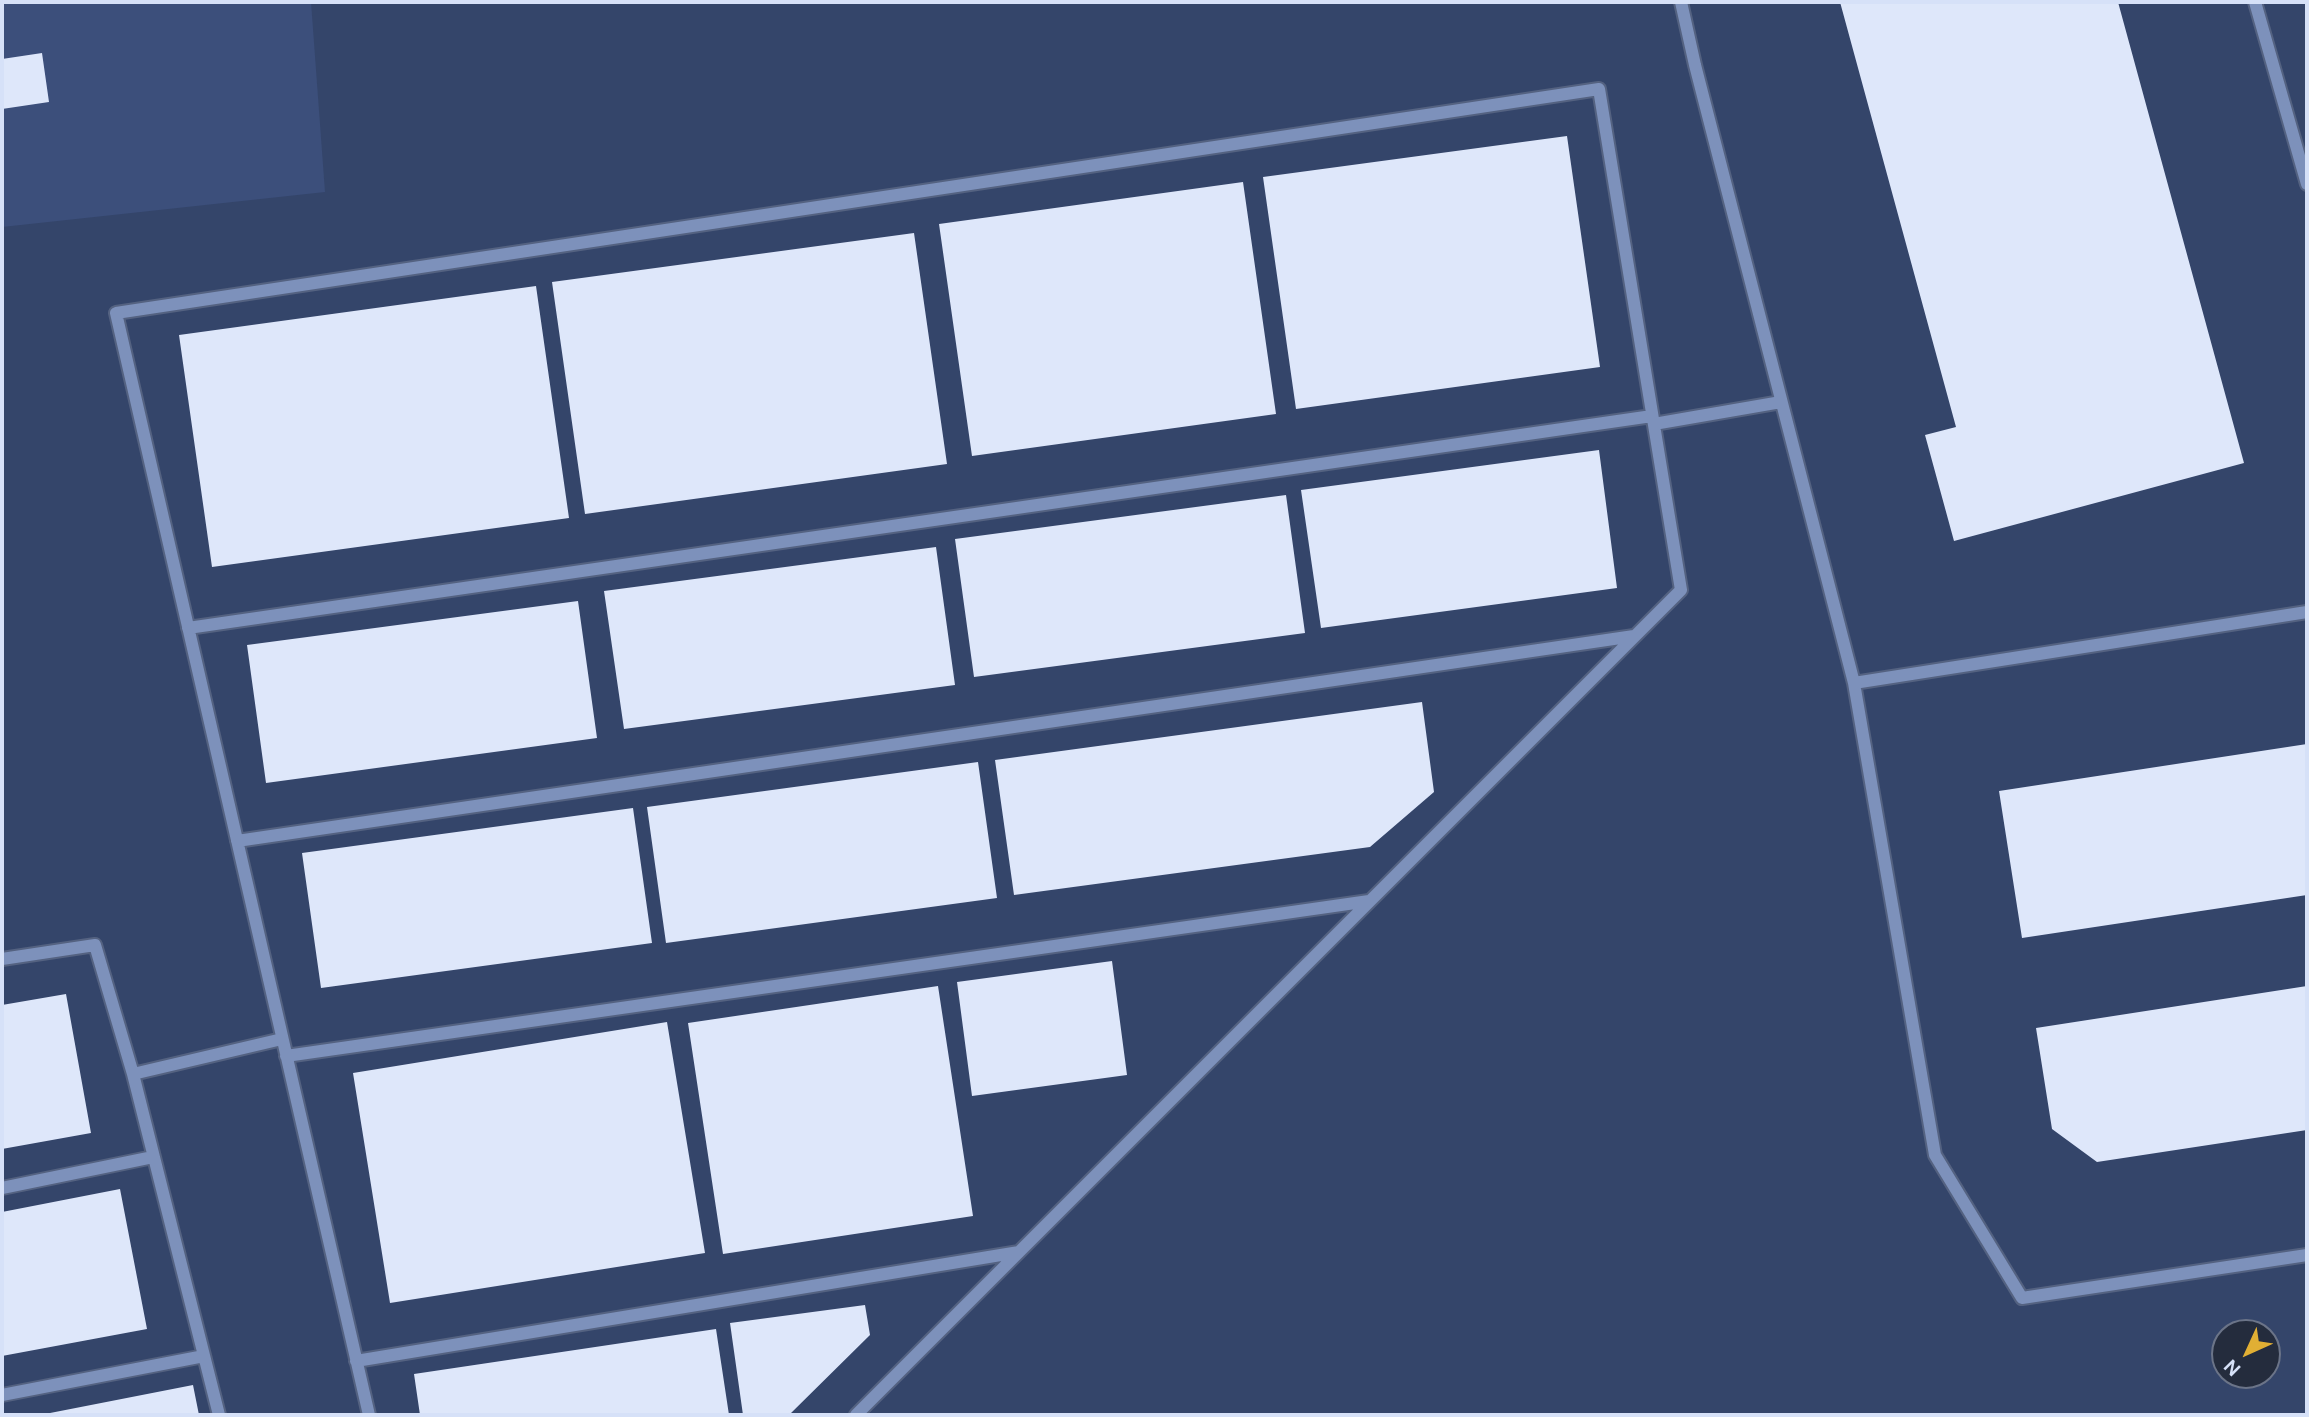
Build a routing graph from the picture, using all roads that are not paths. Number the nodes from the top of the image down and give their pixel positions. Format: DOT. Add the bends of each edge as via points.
graph roads {
  1 [pos="1681,2"];
  2 [pos="2255,2"];
  3 [pos="2307,184"];
  4 [pos="1781,401"];
  5 [pos="1653,420"];
  6 [pos="2307,612"];
  7 [pos="188,628"];
  8 [pos="1635,636"];
  9 [pos="1854,683"];
  10 [pos="237,841"];
  11 [pos="1370,901"];
  12 [pos="2,959"];
  13 [pos="282,1039"];
  14 [pos="286,1056"];
  15 [pos="133,1074"];
  16 [pos="153,1157"];
  17 [pos="2,1188"];
  18 [pos="1019,1252"];
  19 [pos="2307,1255"];
  20 [pos="204,1356"];
  21 [pos="356,1361"];
  22 [pos="2,1395"];
  23 [pos="219,1415"];
  24 [pos="369,1415"];
  25 [pos="856,1415"];
  1 -- 4 [label="street"];
  2 -- 3 [label="street"];
  4 -- 5 [label="street"];
  4 -- 9 [label="street"];
  5 -- 7 [label="street"];
  5 -- 7 [label="street" via="1599,89 116,313"];
  5 -- 8 [label="street" via="1681,590"];
  6 -- 9 [label="street"];
  7 -- 10 [label="street"];
  8 -- 10 [label="street"];
  8 -- 11 [label="street"];
  9 -- 19 [label="street" via="1935,1155 2022,1298"];
  10 -- 13 [label="street"];
  11 -- 14 [label="street"];
  11 -- 18 [label="street"];
  12 -- 15 [label="street" via="96,944"];
  13 -- 14 [label="street"];
  13 -- 15 [label="street"];
  14 -- 21 [label="street"];
  15 -- 16 [label="street"];
  16 -- 17 [label="street"];
  16 -- 20 [label="street"];
  18 -- 21 [label="street"];
  18 -- 25 [label="street"];
  20 -- 22 [label="street"];
  20 -- 23 [label="street"];
  21 -- 24 [label="street"];
}
